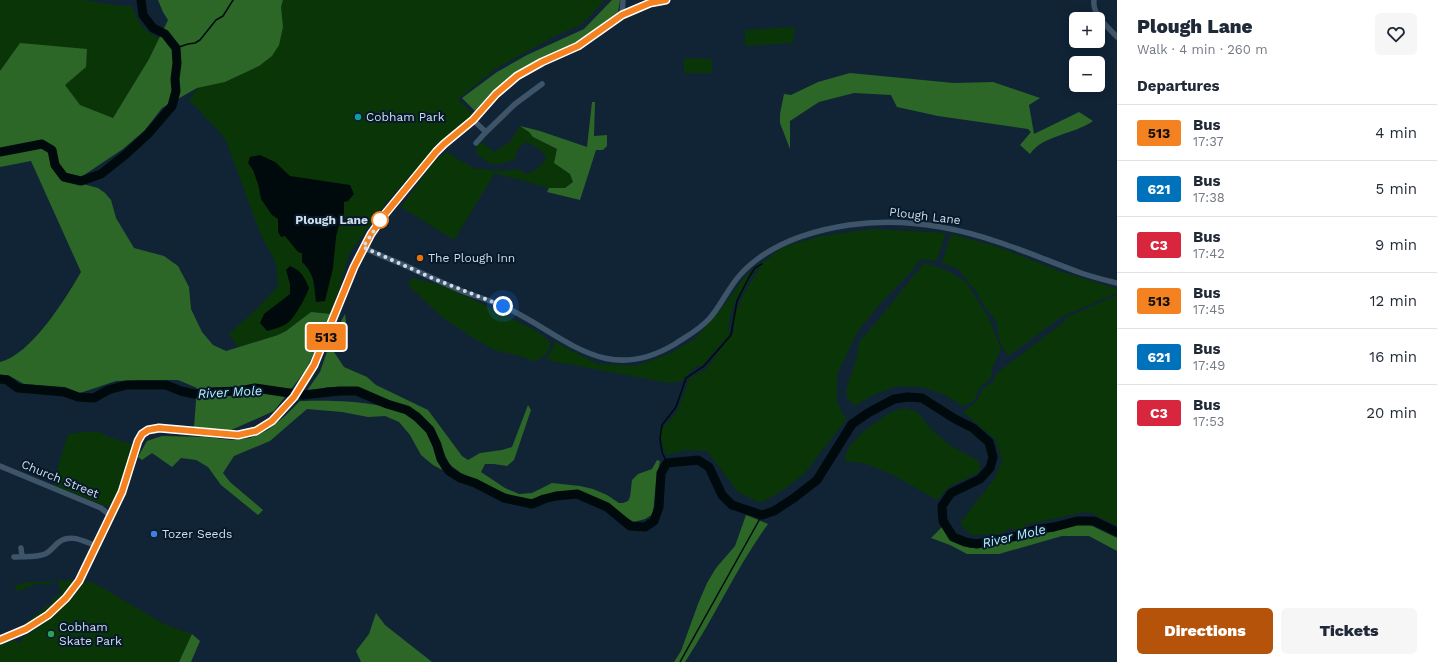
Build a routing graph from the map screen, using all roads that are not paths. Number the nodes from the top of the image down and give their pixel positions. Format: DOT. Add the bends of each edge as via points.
graph roads {
  1 [pos="624,0"];
  2 [pos="667,0"];
  3 [pos="1094,0"];
  4 [pos="622,15"];
  5 [pos="1117,37"];
  6 [pos="542,84"];
  7 [pos="473,120"];
  8 [pos="486,132"];
  9 [pos="476,143"];
  10 [pos="363,247"];
  11 [pos="1117,283"];
  12 [pos="0,466"];
  13 [pos="111,516"];
  14 [pos="97,546"];
  15 [pos="21,548"];
  16 [pos="22,556"];
  17 [pos="14,557"];
  18 [pos="0,640"];
  1 -- 4 [label="street"];
  2 -- 4 [label="street" via="650,3"];
  3 -- 5 [label="street" via="1099,16"];
  4 -- 7 [label="street" via="578,46 530,68 511,80"];
  6 -- 8 [label="street" via="514,104"];
  7 -- 8 [label="street"];
  7 -- 10 [label="street" via="436,152 385,214"];
  8 -- 9 [label="street"];
  10 -- 11 [label="street, Plough Lane" via="503,306 537,324 563,342 590,354 618,361 641,359 663,351 698,330 710,318 739,276 754,262 781,244 849,225 888,222 962,231"];
  10 -- 13 [label="street" via="318,358 294,397 279,414 261,428 238,435 159,428 148,430 142,434 136,446 122,492"];
  12 -- 13 [label="street, Church Street" via="101,508"];
  13 -- 14 [label="street"];
  14 -- 16 [label="street" via="67,538 43,554"];
  14 -- 18 [label="street" via="79,581 58,606 37,623"];
  15 -- 16 [label="street"];
  16 -- 17 [label="street"];
}
